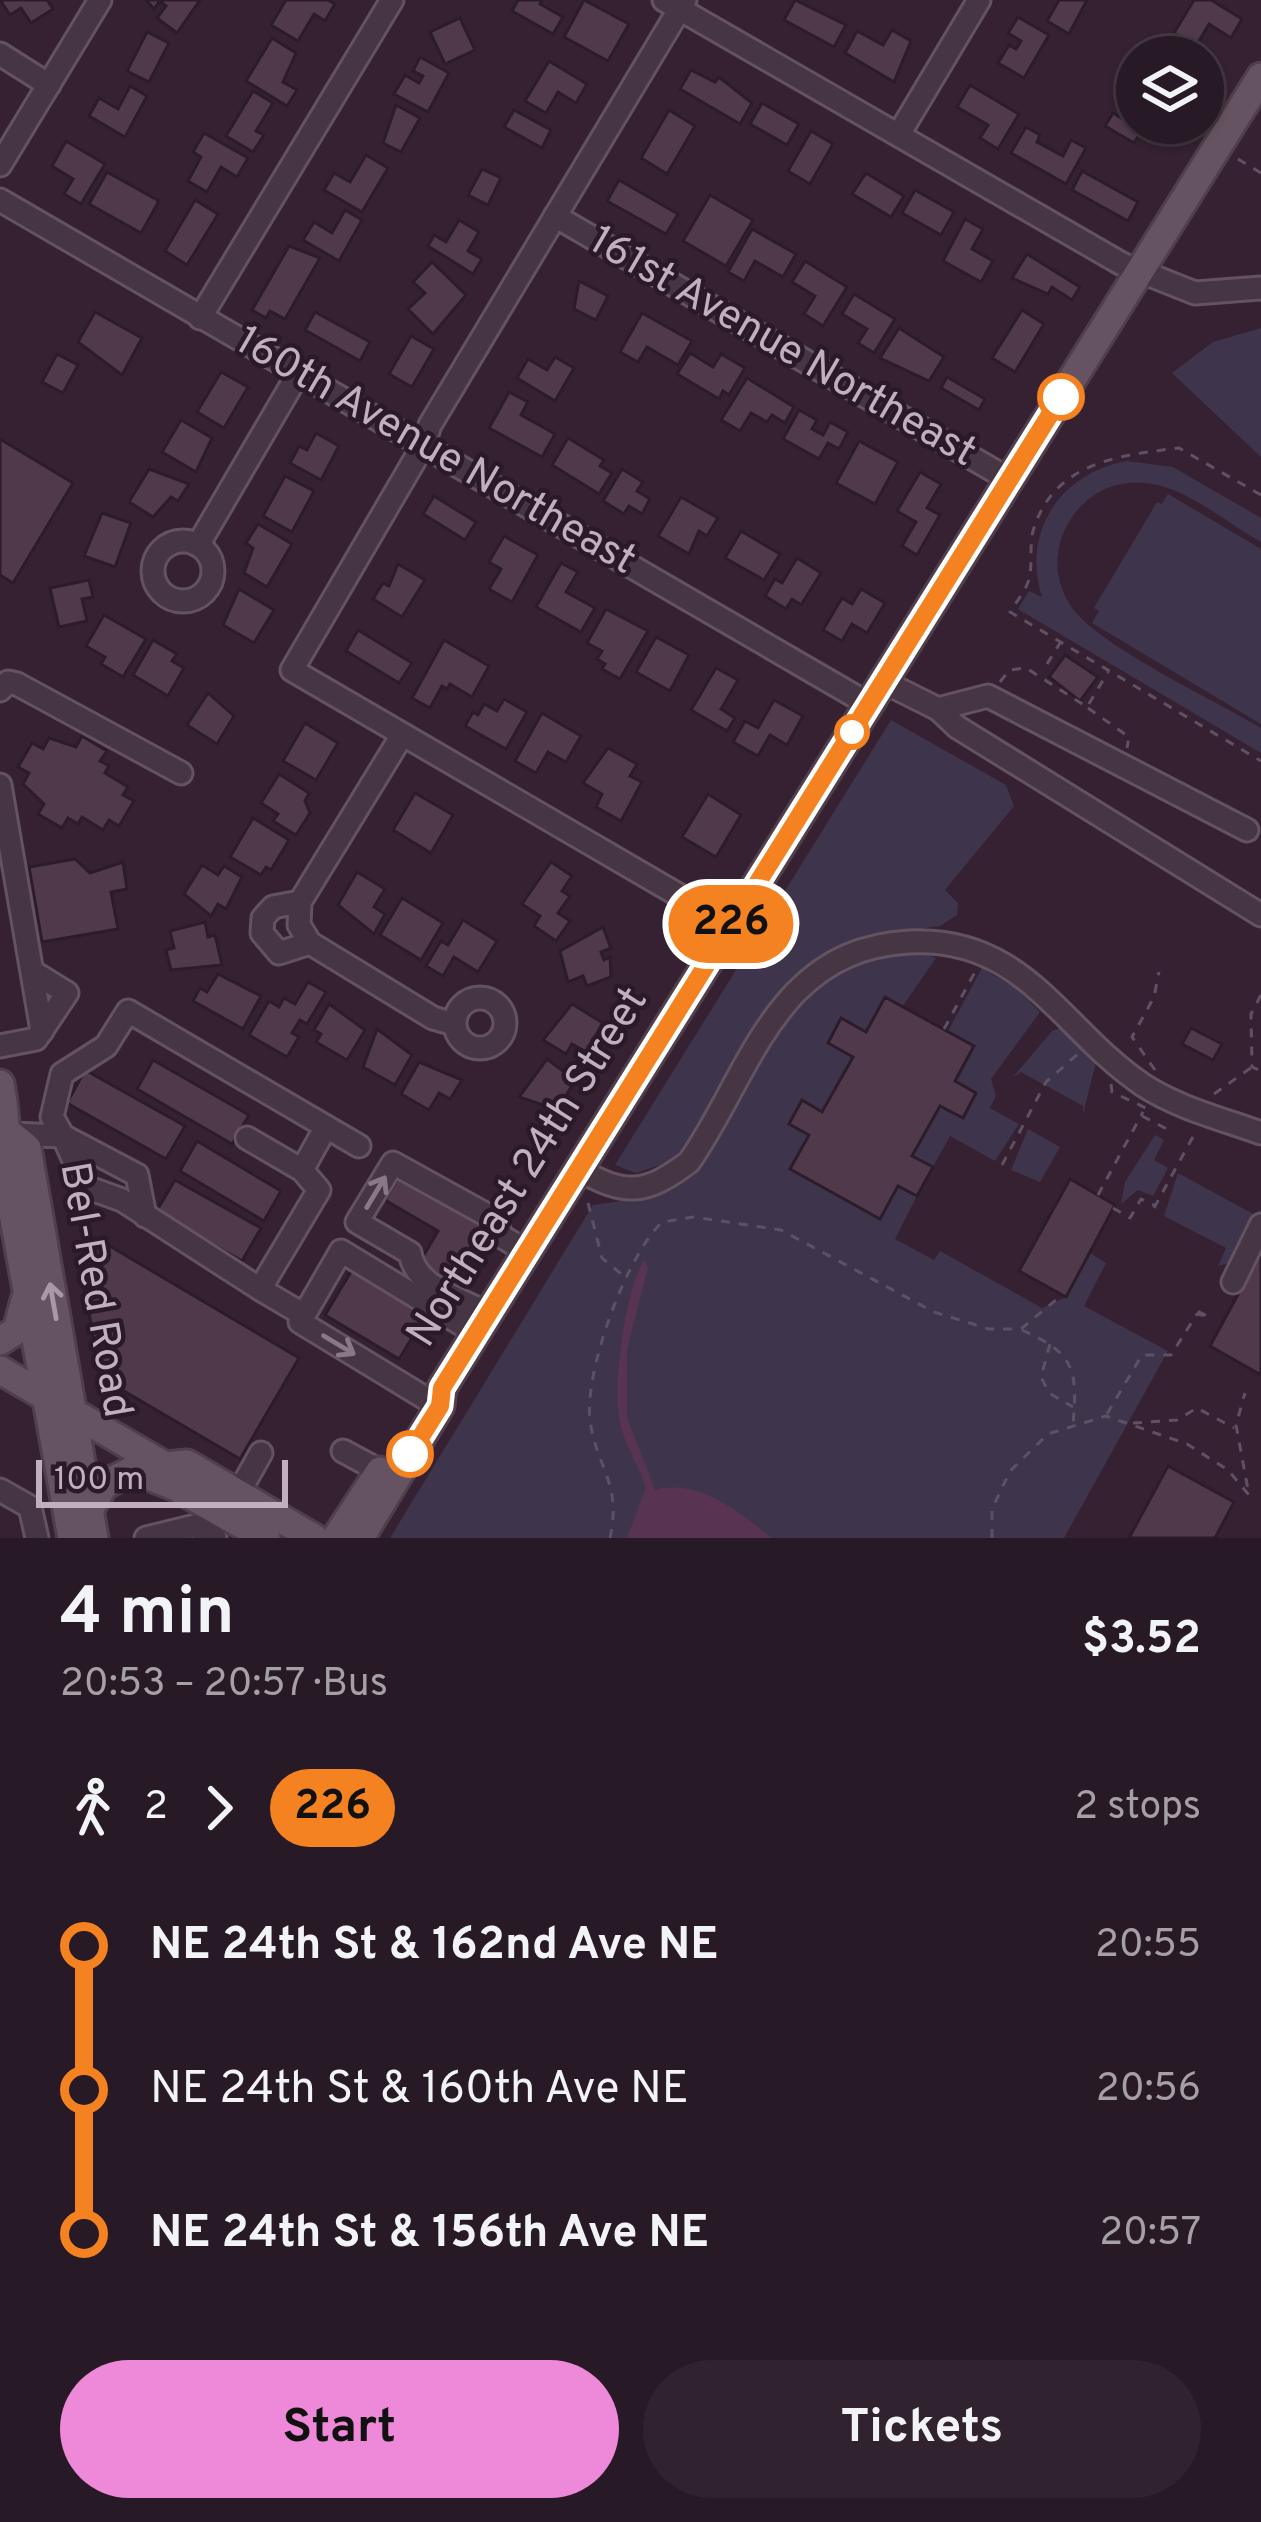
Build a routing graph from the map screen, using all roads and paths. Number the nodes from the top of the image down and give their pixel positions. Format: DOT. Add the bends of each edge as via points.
graph roads {
  1 [pos="100,0"];
  2 [pos="392,0"];
  3 [pos="979,0"];
  4 [pos="676,3"];
  5 [pos="0,54"];
  6 [pos="1261,76"];
  7 [pos="49,85"];
  8 [pos="899,134"];
  9 [pos="1238,159"];
  10 [pos="0,165"];
  11 [pos="1261,173"];
  12 [pos="0,200"];
  13 [pos="555,216"];
  14 [pos="1141,272"];
  15 [pos="1261,288"];
  16 [pos="200,318"];
  17 [pos="298,374"];
  18 [pos="424,444"];
  19 [pos="1010,479"];
  20 [pos="1261,495"];
  21 [pos="198,545"];
  22 [pos="1061,642"];
  23 [pos="1046,664"];
  24 [pos="1109,671"];
  25 [pos="0,690"];
  26 [pos="877,693"];
  27 [pos="991,697"];
  28 [pos="1087,707"];
  29 [pos="938,709"];
  30 [pos="401,736"];
  31 [pos="1129,737"];
  32 [pos="1261,761"];
  33 [pos="181,773"];
  34 [pos="0,785"];
  35 [pos="1247,830"];
  36 [pos="1261,915"];
  37 [pos="303,924"];
  38 [pos="730,925"];
  39 [pos="979,964"];
  40 [pos="1159,972"];
  41 [pos="1261,995"];
  42 [pos="454,1024"];
  43 [pos="944,1029"];
  44 [pos="0,1046"];
  45 [pos="1085,1048"];
  46 [pos="1261,1053"];
  47 [pos="1253,1059"];
  48 [pos="1261,1071"];
  49 [pos="0,1084"];
  50 [pos="1160,1091"];
  51 [pos="1143,1113"];
  52 [pos="326,1127"];
  53 [pos="1167,1129"];
  54 [pos="1261,1133"];
  55 [pos="63,1136"];
  56 [pos="247,1138"];
  57 [pos="359,1146"];
  58 [pos="5,1151"];
  59 [pos="1001,1165"];
  60 [pos="578,1169"];
  61 [pos="302,1170"];
  62 [pos="1098,1195"];
  63 [pos="588,1204"];
  64 [pos="1156,1206"];
  65 [pos="1113,1208"];
  66 [pos="145,1216"];
  67 [pos="1260,1234"];
  68 [pos="526,1252"];
  69 [pos="626,1278"];
  70 [pos="1230,1280"];
  71 [pos="26,1284"];
  72 [pos="260,1289"];
  73 [pos="1062,1295"];
  74 [pos="1195,1310"];
  75 [pos="304,1315"];
  76 [pos="482,1323"];
  77 [pos="1021,1329"];
  78 [pos="0,1341"];
  79 [pos="1050,1342"];
  80 [pos="0,1370"];
  81 [pos="433,1393"];
  82 [pos="1245,1393"];
  83 [pos="47,1398"];
  84 [pos="1075,1408"];
  85 [pos="72,1412"];
  86 [pos="1106,1416"];
  87 [pos="1127,1423"];
  88 [pos="1073,1424"];
  89 [pos="1236,1429"];
  90 [pos="344,1451"];
  91 [pos="261,1453"];
  92 [pos="380,1471"];
  93 [pos="170,1476"];
  94 [pos="0,1490"];
  95 [pos="223,1521"];
  96 [pos="92,1524"];
  97 [pos="37,1538"];
  98 [pos="73,1538"];
  99 [pos="146,1538"];
  100 [pos="266,1538"];
  101 [pos="314,1538"];
  102 [pos="336,1538"];
  103 [pos="360,1538"];
  104 [pos="610,1538"];
  105 [pos="992,1538"];
  1 -- 7 [label="street"];
  2 -- 16 [label="street"];
  3 -- 8 [label="street"];
  4 -- 8 [label="street"];
  4 -- 13 [label="street"];
  5 -- 7 [label="street"];
  6 -- 14 [label="main road, Northeast 24th Street"];
  7 -- 10 [label="street"];
  8 -- 14 [label="street"];
  9 -- 11 [label="path"];
  12 -- 16 [label="street, 160th Avenue Northeast"];
  13 -- 18 [label="street"];
  13 -- 19 [label="street, 161st Avenue Northeast"];
  14 -- 15 [label="street" via="1195,293"];
  14 -- 19 [label="main road, Northeast 24th Street"];
  16 -- 17 [label="street, 160th Avenue Northeast"];
  17 -- 18 [label="street, 160th Avenue Northeast"];
  17 -- 21 [label="street"];
  18 -- 26 [label="street, 160th Avenue Northeast"];
  18 -- 30 [label="street" via="292,670"];
  19 -- 26 [label="main road, Northeast 24th Street"];
  20 -- 22 [label="path" via="1179,448 1112,457 1074,474 1039,516 1029,579 1010,612"];
  22 -- 23 [label="path"];
  22 -- 24 [label="path"];
  24 -- 28 [label="path"];
  24 -- 32 [label="path"];
  25 -- 33 [label="street" via="17,684"];
  26 -- 29 [label="street, 160th Avenue Northeast"];
  26 -- 38 [label="main road, Northeast 24th Street"];
  27 -- 28 [label="path" via="1017,666"];
  27 -- 29 [label="street"];
  27 -- 35 [label="street"];
  28 -- 31 [label="path"];
  29 -- 36 [label="street, 160th Avenue Northeast"];
  30 -- 37 [label="street"];
  30 -- 38 [label="street"];
  34 -- 44 [label="street" via="42,1031"];
  37 -- 37 [label="street" via="273,907 262,933 279,953"];
  37 -- 42 [label="street" via="434,1018"];
  38 -- 60 [label="main road, Northeast 24th Street"];
  39 -- 43 [label="path"];
  40 -- 50 [label="path" via="1132,1037"];
  41 -- 47 [label="path" via="1251,1014"];
  45 -- 59 [label="path" via="1046,1082"];
  46 -- 47 [label="path"];
  47 -- 48 [label="path"];
  49 -- 58 [label="main road, Bel-Red Road"];
  50 -- 51 [label="path"];
  50 -- 51 [label="path"];
  50 -- 54 [label="street"];
  50 -- 60 [label="street" via="1001,962 956,944 875,943 836,959 796,992 689,1162 665,1180 630,1189"];
  51 -- 53 [label="path"];
  51 -- 62 [label="path"];
  52 -- 55 [label="street" via="128,1011 106,1046 62,1074 52,1117"];
  52 -- 57 [label="street"];
  52 -- 61 [label="street"];
  55 -- 58 [label="street"];
  55 -- 66 [label="street" via="86,1187"];
  55 -- 66 [label="street" via="137,1174"];
  56 -- 61 [label="street"];
  58 -- 71 [label="main road, Bel-Red Road"];
  85 -- 58 [label="main road, Bel-Red Road, one-way" via="26,1148"];
  60 -- 68 [label="main road, Northeast 24th Street"];
  61 -- 72 [label="street" via="319,1190"];
  63 -- 69 [label="path" via="602,1258"];
  64 -- 65 [label="path" via="1141,1199 1130,1218"];
  66 -- 72 [label="street"];
  67 -- 70 [label="street"];
  68 -- 76 [label="main road, Northeast 24th Street"];
  76 -- 68 [label="street, one-way" via="412,1270 410,1253 358,1222 393,1163 496,1220 501,1236"];
  69 -- 77 [label="path" via="662,1222 694,1217 781,1230 934,1312 989,1329"];
  69 -- 104 [label="path" via="591,1402 590,1423 617,1506"];
  71 -- 78 [label="main road" via="23,1317"];
  71 -- 83 [label="main road, Bel-Red Road"];
  72 -- 75 [label="street"];
  73 -- 77 [label="path"];
  74 -- 86 [label="path" via="1207,1319 1196,1315 1171,1354 1142,1355"];
  75 -- 76 [label="street" via="341,1251"];
  75 -- 81 [label="street, one-way" via="301,1322"];
  76 -- 81 [label="main road, Northeast 24th Street"];
  77 -- 79 [label="path"];
  79 -- 84 [label="path" via="1071,1365"];
  79 -- 84 [label="path" via="1041,1378"];
  80 -- 83 [label="main road"];
  81 -- 92 [label="main road, Northeast 24th Street"];
  81 -- 103 [label="main road, Northeast 24th Street" via="440,1406"];
  82 -- 89 [label="path"];
  83 -- 85 [label="main road"];
  83 -- 98 [label="main road, Bel-Red Road"];
  84 -- 88 [label="path"];
  85 -- 93 [label="main road"];
  85 -- 96 [label="main road, Bel-Red Road"];
  86 -- 87 [label="path"];
  86 -- 88 [label="path"];
  87 -- 89 [label="path" via="1177,1420 1197,1408"];
  87 -- 89 [label="path" via="1186,1444 1228,1470 1249,1496"];
  88 -- 105 [label="path" via="1048,1434 1010,1471 992,1509"];
  90 -- 92 [label="street"];
  91 -- 95 [label="street"];
  92 -- 102 [label="main road, Northeast 24th Street"];
  93 -- 95 [label="main road"];
  93 -- 96 [label="main road" via="122,1472 104,1485"];
  94 -- 97 [label="street" via="30,1507"];
  95 -- 99 [label="street"];
  95 -- 100 [label="main road"];
  95 -- 101 [label="main road"];
}
